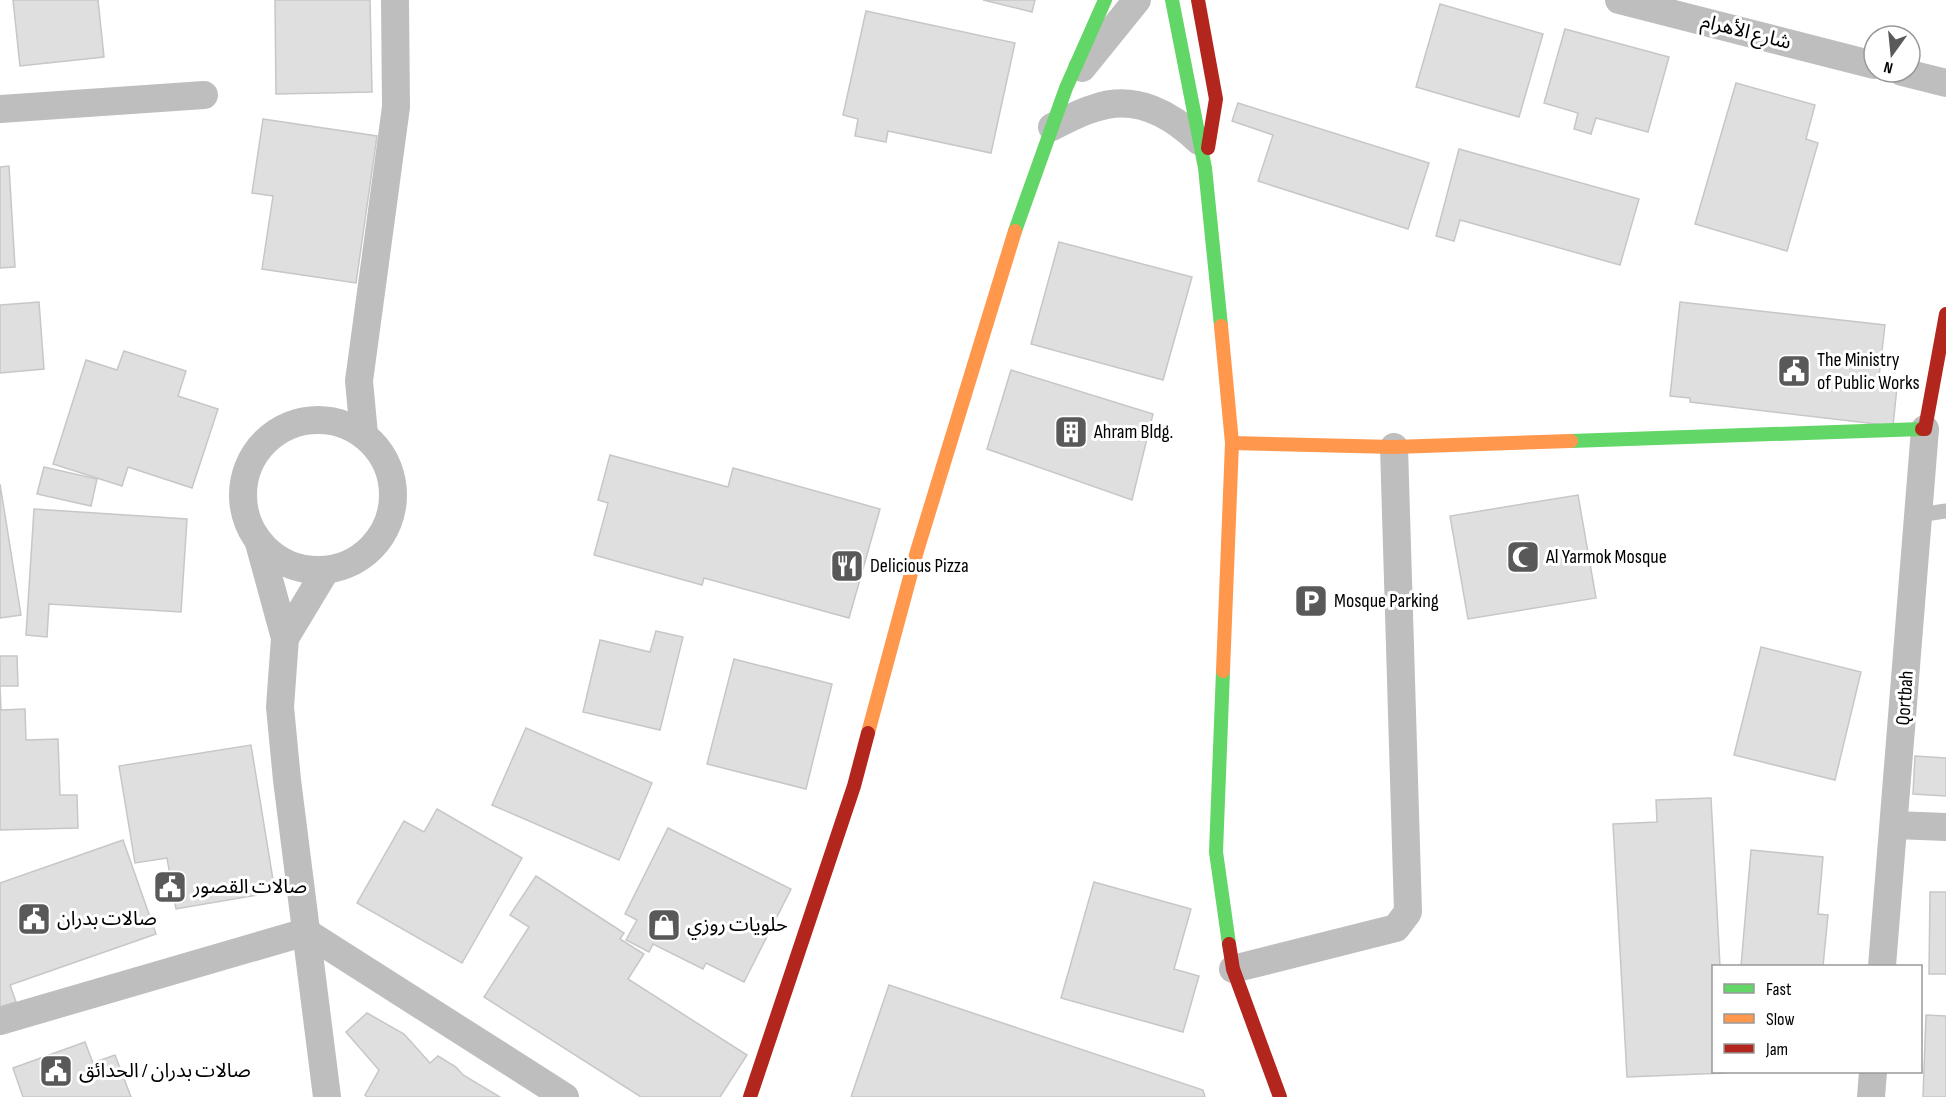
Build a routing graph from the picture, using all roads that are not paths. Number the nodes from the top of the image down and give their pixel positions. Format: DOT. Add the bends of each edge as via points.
graph roads {
  1 [pos="396,0"];
  2 [pos="1105,0"];
  3 [pos="1137,0"];
  4 [pos="1172,0"];
  5 [pos="1198,0"];
  6 [pos="1619,0"];
  7 [pos="1862,62"];
  8 [pos="1922,77"];
  9 [pos="1946,83"];
  10 [pos="1066,88"];
  11 [pos="204,95"];
  12 [pos="0,109"];
  13 [pos="1052,127"];
  14 [pos="1202,154"];
  15 [pos="1946,314"];
  16 [pos="359,381"];
  17 [pos="317,419"];
  18 [pos="1925,429"];
  19 [pos="364,434"];
  20 [pos="1232,443"];
  21 [pos="1394,447"];
  22 [pos="1932,513"];
  23 [pos="259,543"];
  24 [pos="326,570"];
  25 [pos="285,638"];
  26 [pos="1894,825"];
  27 [pos="1946,827"];
  28 [pos="306,932"];
  29 [pos="1882,965"];
  30 [pos="1233,969"];
  31 [pos="0,1022"];
  32 [pos="1873,1073"];
  33 [pos="327,1097"];
  34 [pos="565,1097"];
  35 [pos="750,1097"];
  36 [pos="1280,1097"];
  37 [pos="1871,1097"];
  1 -- 16 [label="street" via="396,107"];
  2 -- 10 [label="street"];
  3 -- 10 [label="street"];
  4 -- 14 [label="street"];
  5 -- 14 [label="street" via="1216,99"];
  6 -- 7 [label="street, شارع الأهرام"];
  8 -- 9 [label="street"];
  10 -- 13 [label="street"];
  11 -- 12 [label="street"];
  13 -- 14 [label="street" via="1095,107 1122,103 1145,106 1182,124"];
  13 -- 35 [label="street" via="1016,228 917,551 854,786"];
  14 -- 20 [label="street"];
  15 -- 18 [label="street"];
  16 -- 17 [label="street"];
  16 -- 19 [label="street"];
  17 -- 19 [label="street" via="341,423"];
  17 -- 23 [label="street" via="293,423 272,434 255,452 245,474 242,498 247,522"];
  18 -- 21 [label="street"];
  18 -- 22 [label="street, Qortbah"];
  19 -- 24 [label="street" via="382,453 392,477 394,503 387,527 372,549 351,564"];
  20 -- 21 [label="street"];
  20 -- 30 [label="street" via="1216,852"];
  21 -- 30 [label="street" via="1408,912 1396,928"];
  22 -- 26 [label="street, Qortbah"];
  23 -- 24 [label="street" via="278,559 300,568"];
  23 -- 25 [label="street"];
  24 -- 25 [label="street"];
  25 -- 28 [label="street" via="280,707"];
  26 -- 27 [label="street"];
  26 -- 29 [label="street, Qortbah"];
  28 -- 31 [label="street"];
  28 -- 33 [label="street"];
  28 -- 34 [label="street"];
  30 -- 36 [label="street"];
  32 -- 37 [label="street"];
}
